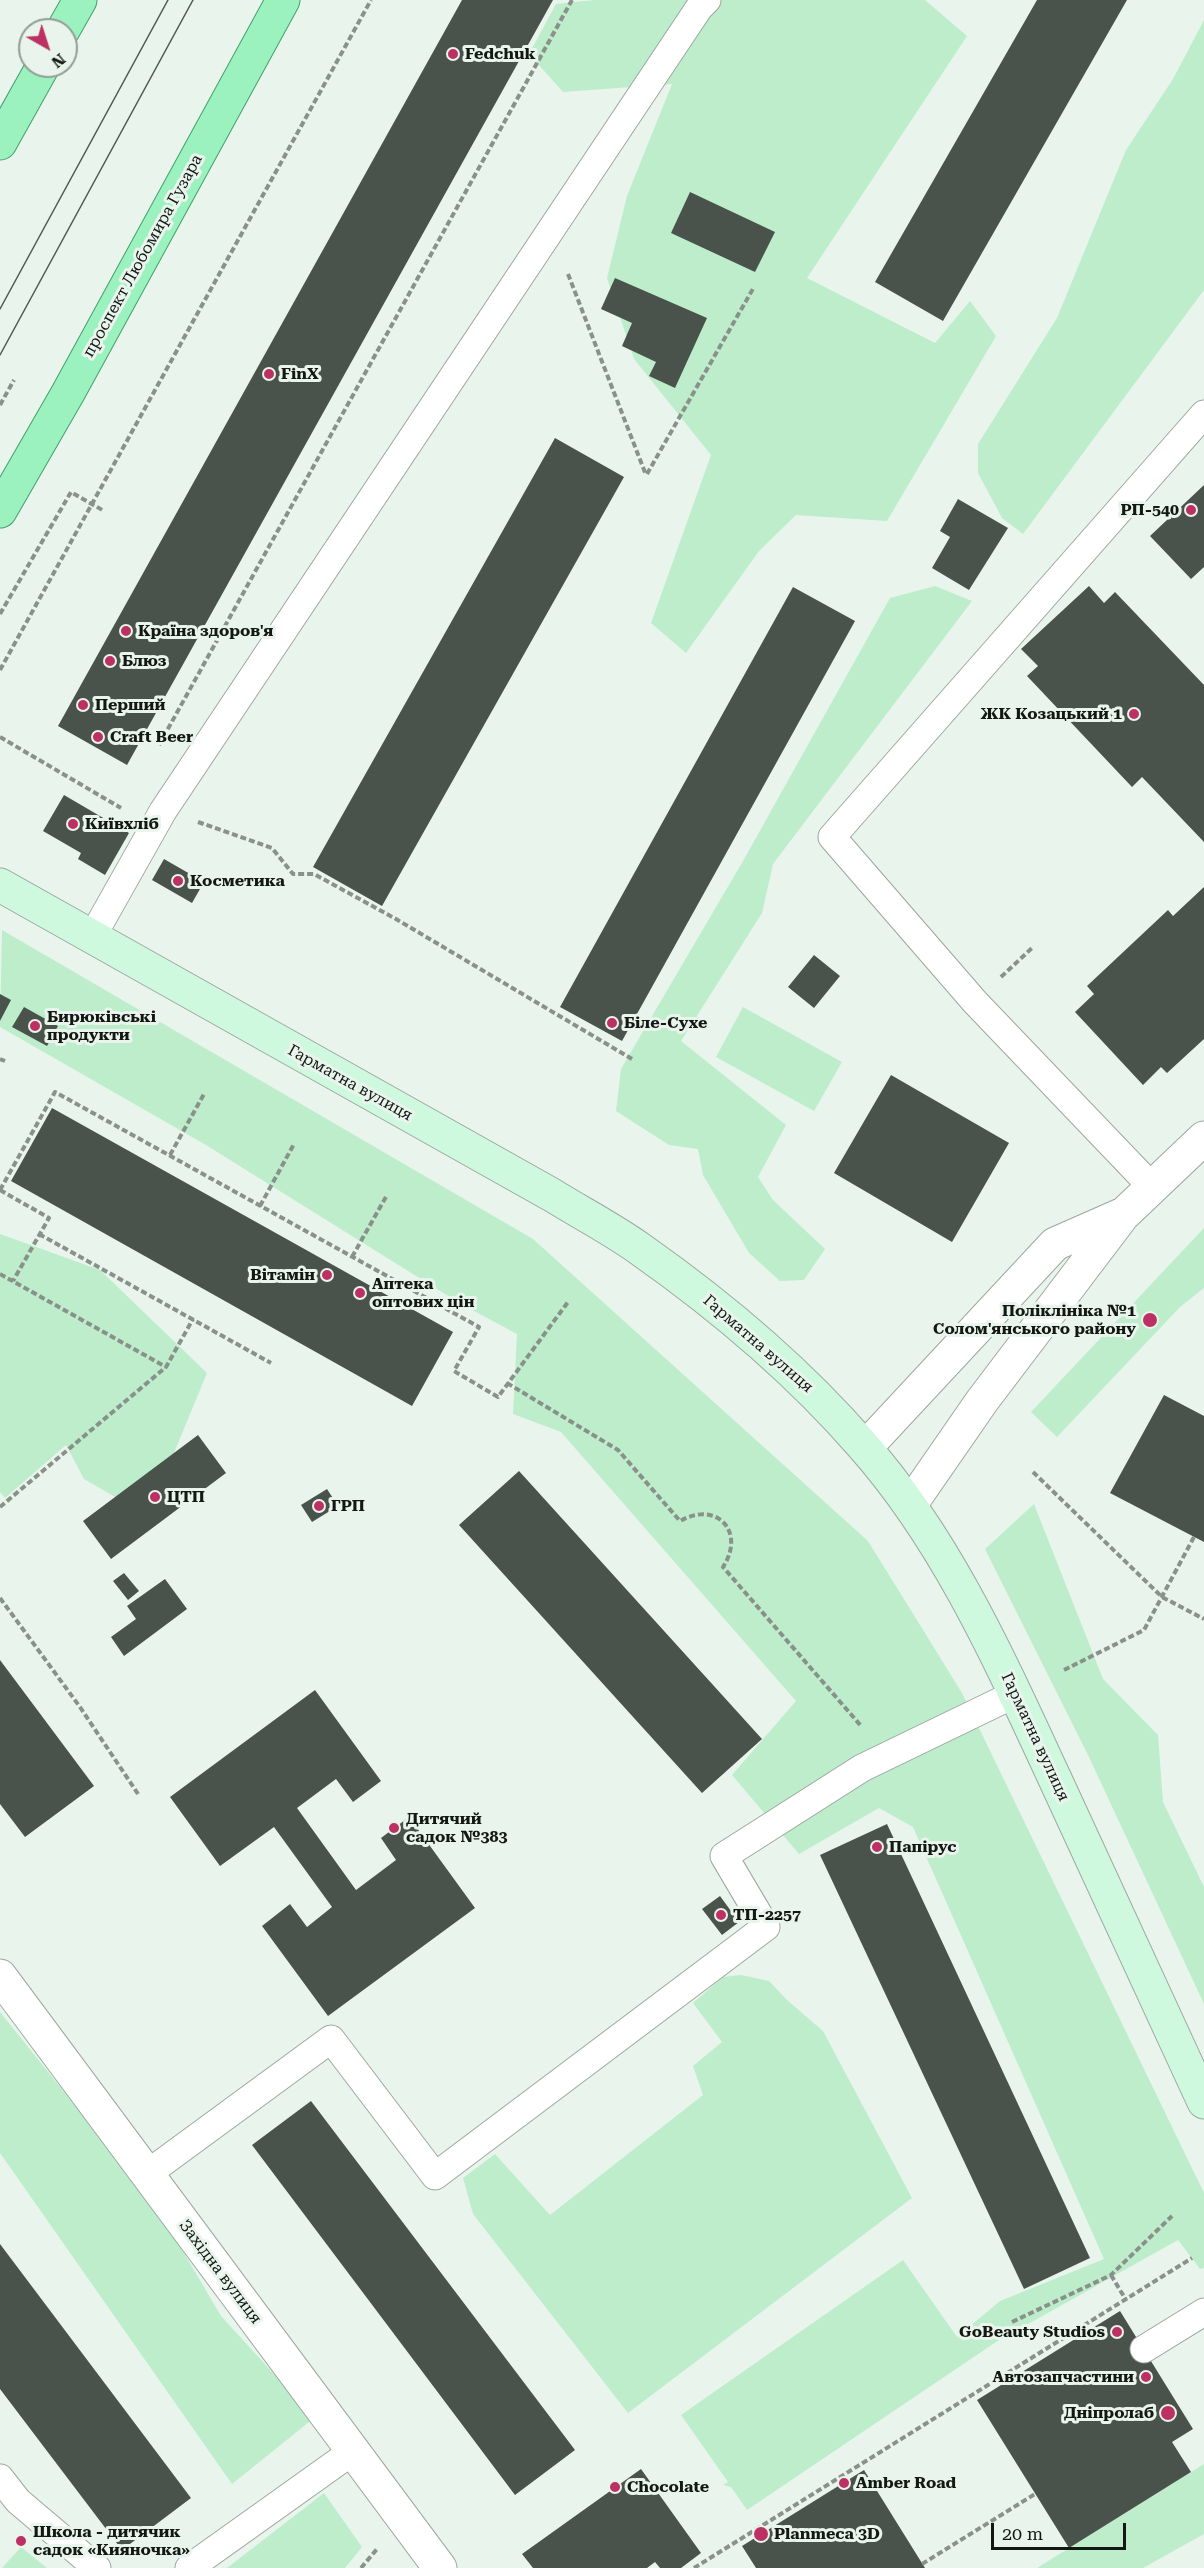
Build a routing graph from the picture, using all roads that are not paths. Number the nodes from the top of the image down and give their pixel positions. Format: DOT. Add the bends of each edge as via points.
graph roads {
  1 [pos="80,0"];
  2 [pos="283,0"];
  3 [pos="707,0"];
  4 [pos="70,18"];
  5 [pos="36,78"];
  6 [pos="0,143"];
  7 [pos="1204,414"];
  8 [pos="0,511"];
  9 [pos="0,885"];
  10 [pos="92,937"];
  11 [pos="1204,1138"];
  12 [pos="1152,1188"];
  13 [pos="1123,1215"];
  14 [pos="865,1448"];
  15 [pos="910,1505"];
  16 [pos="1015,1694"];
  17 [pos="0,1976"];
  18 [pos="1204,2102"];
  19 [pos="147,2174"];
  20 [pos="1204,2312"];
  21 [pos="1144,2349"];
  22 [pos="352,2451"];
  23 [pos="0,2478"];
  24 [pos="97,2568"];
  25 [pos="189,2568"];
  26 [pos="440,2568"];
  1 -- 4 [label="main road"];
  2 -- 8 [label="main road, проспект Любомира Гузара"];
  3 -- 10 [label="lane" via="163,811"];
  5 -- 6 [label="main road"];
  7 -- 12 [label="lane" via="831,837 975,1002"];
  9 -- 10 [label="street, Гарматна вулиця"];
  10 -- 14 [label="street, Гарматна вулиця" via="552,1195 638,1248 716,1306 802,1380"];
  11 -- 12 [label="street"];
  12 -- 13 [label="street"];
  13 -- 14 [label="street" via="1055,1244"];
  13 -- 15 [label="street" via="982,1401"];
  14 -- 15 [label="street, Гарматна вулиця"];
  15 -- 16 [label="street, Гарматна вулиця" via="961,1587"];
  16 -- 18 [label="street, Гарматна вулиця"];
  16 -- 19 [label="lane" via="862,1768 724,1856 766,1927 435,2176 331,2038"];
  17 -- 19 [label="street, Західна вулиця"];
  19 -- 22 [label="street, Західна вулиця"];
  20 -- 21 [label="lane"];
  22 -- 25 [label="lane"];
  22 -- 26 [label="street, Західна вулиця"];
  23 -- 24 [label="lane" via="18,2501"];
}
